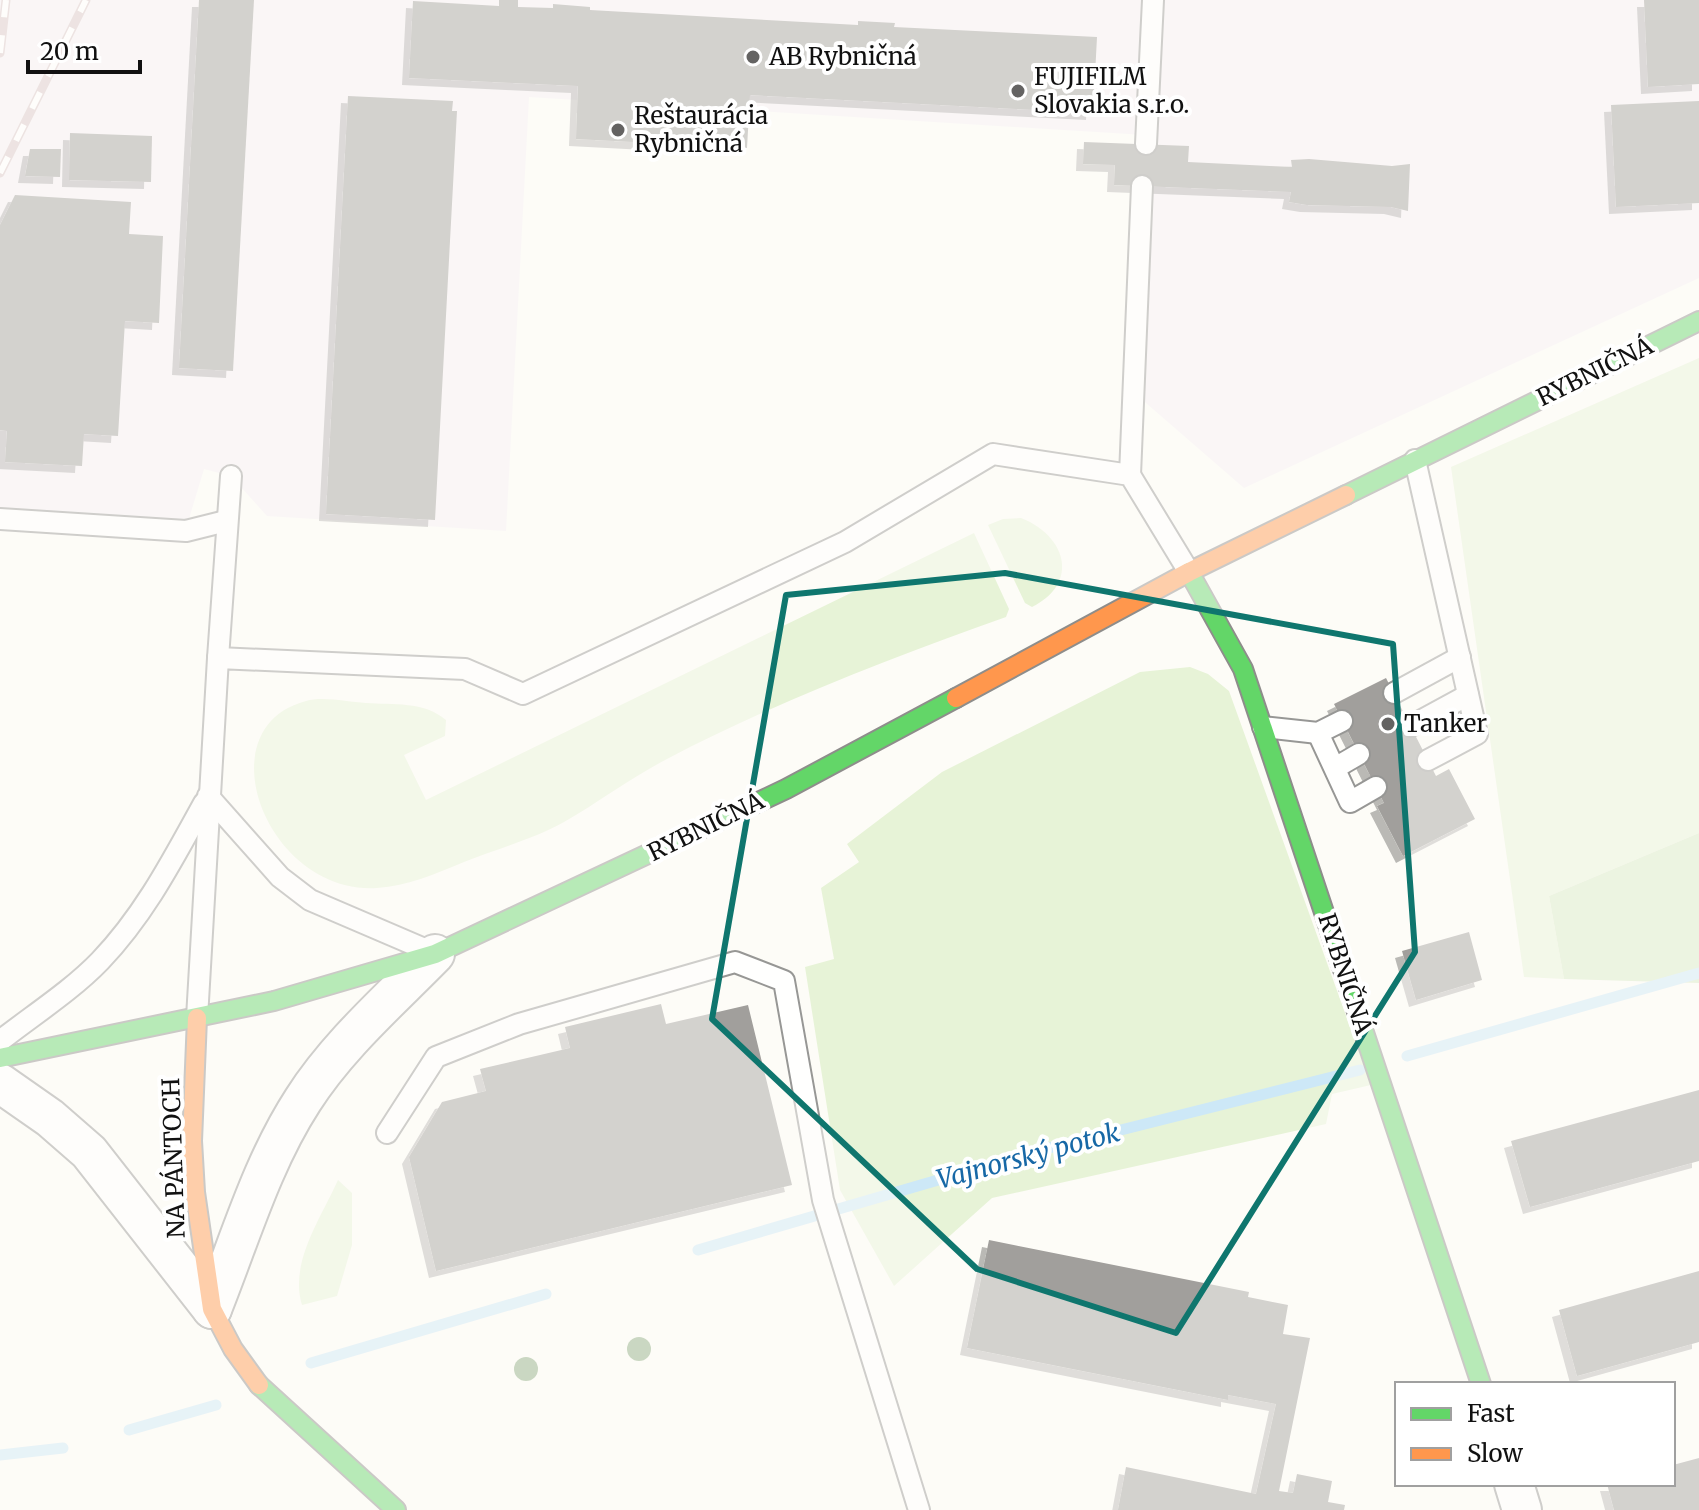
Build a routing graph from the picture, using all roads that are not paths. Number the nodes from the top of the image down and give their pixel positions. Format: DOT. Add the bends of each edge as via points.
graph roads {
  1 [pos="1153,0"];
  2 [pos="1146,144"];
  3 [pos="1142,186"];
  4 [pos="1699,321"];
  5 [pos="1415,460"];
  6 [pos="1130,475"];
  7 [pos="231,476"];
  8 [pos="0,519"];
  9 [pos="226,521"];
  10 [pos="1189,572"];
  11 [pos="1460,657"];
  12 [pos="218,658"];
  13 [pos="1394,693"];
  14 [pos="1468,695"];
  15 [pos="1342,721"];
  16 [pos="1411,726"];
  17 [pos="1263,727"];
  18 [pos="1318,733"];
  19 [pos="1359,754"];
  20 [pos="1428,760"];
  21 [pos="1335,768"];
  22 [pos="1376,787"];
  23 [pos="208,796"];
  24 [pos="435,954"];
  25 [pos="197,1018"];
  26 [pos="0,1041"];
  27 [pos="0,1058"];
  28 [pos="0,1083"];
  29 [pos="387,1133"];
  30 [pos="212,1309"];
  31 [pos="1480,1382"];
  32 [pos="1515,1486"];
  33 [pos="396,1510"];
  34 [pos="919,1510"];
  35 [pos="1522,1510"];
  1 -- 2 [label="lane"];
  3 -- 6 [label="lane"];
  4 -- 5 [label="main road, RYBNIČNÁ"];
  5 -- 10 [label="main road, RYBNIČNÁ"];
  5 -- 11 [label="lane"];
  6 -- 10 [label="lane"];
  6 -- 12 [label="lane" via="993,454 845,542 523,694 465,669"];
  7 -- 9 [label="lane"];
  8 -- 9 [label="lane" via="186,531"];
  9 -- 12 [label="lane"];
  10 -- 17 [label="main road, RYBNIČNÁ" via="1243,669"];
  10 -- 24 [label="main road, RYBNIČNÁ" via="786,789"];
  11 -- 13 [label="lane"];
  11 -- 14 [label="lane"];
  12 -- 23 [label="lane"];
  14 -- 16 [label="lane"];
  14 -- 20 [label="lane" via="1477,734"];
  15 -- 18 [label="lane"];
  17 -- 18 [label="lane"];
  17 -- 31 [label="main road, RYBNIČNÁ"];
  18 -- 21 [label="lane"];
  19 -- 21 [label="lane"];
  21 -- 22 [label="lane" via="1350,802"];
  23 -- 24 [label="lane" via="280,877 310,900"];
  23 -- 25 [label="lane"];
  23 -- 26 [label="lane" via="157,888 118,941 82,977"];
  24 -- 25 [label="main road, RYBNIČNÁ" via="374,975"];
  24 -- 30 [label="street" via="302,1101 266,1172"];
  25 -- 27 [label="main road, RYBNIČNÁ"];
  25 -- 30 [label="main road, NA PÁNTOCH" via="192,1141"];
  28 -- 30 [label="street" via="89,1152"];
  29 -- 34 [label="lane" via="436,1057 519,1024 735,962 784,981 823,1200"];
  30 -- 33 [label="main road, NA PÁNTOCH" via="265,1393"];
  32 -- 35 [label="street"];
}
